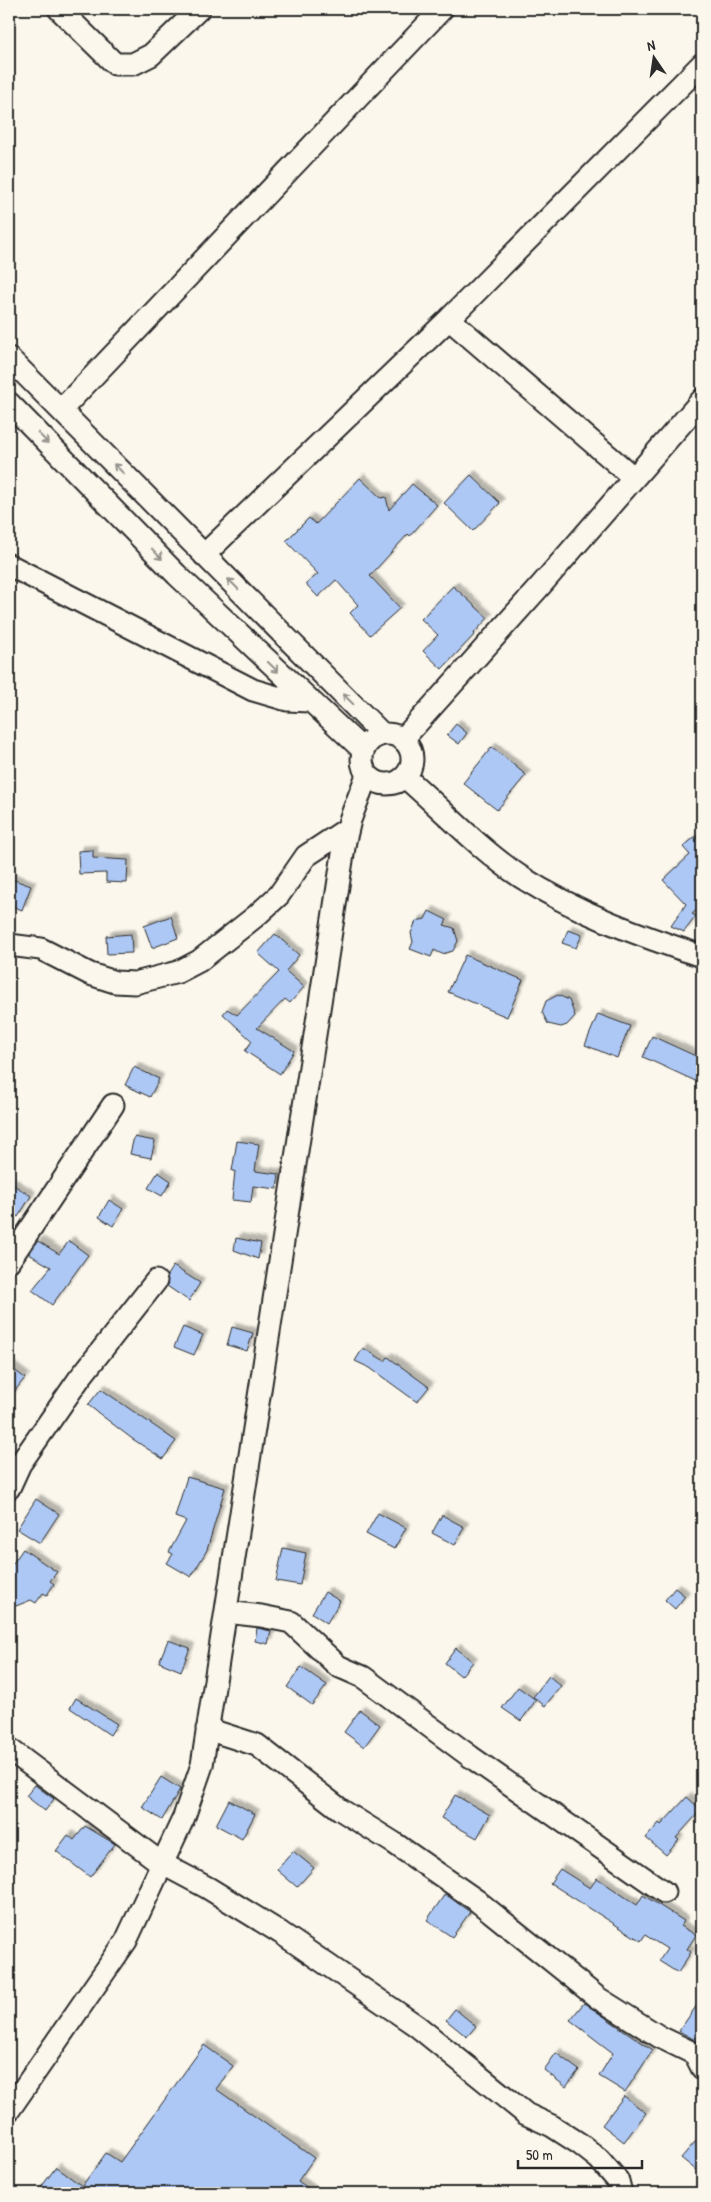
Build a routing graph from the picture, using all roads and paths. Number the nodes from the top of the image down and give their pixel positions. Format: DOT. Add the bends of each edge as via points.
graph roads {
  1 [pos="59,9"];
  2 [pos="199,9"];
  3 [pos="442,9"];
  4 [pos="702,64"];
  5 [pos="449,319"];
  6 [pos="9,358"];
  7 [pos="702,400"];
  8 [pos="9,403"];
  9 [pos="61,410"];
  10 [pos="634,478"];
  11 [pos="204,556"];
  12 [pos="9,565"];
  13 [pos="309,701"];
  14 [pos="392,736"];
  15 [pos="363,750"];
  16 [pos="367,775"];
  17 [pos="405,777"];
  18 [pos="347,829"];
  19 [pos="9,945"];
  20 [pos="702,956"];
  21 [pos="112,1105"];
  22 [pos="9,1261"];
  23 [pos="156,1282"];
  24 [pos="9,1488"];
  25 [pos="226,1612"];
  26 [pos="207,1729"];
  27 [pos="9,1749"];
  28 [pos="161,1863"];
  29 [pos="664,1892"];
  30 [pos="702,2068"];
  31 [pos="16,2085"];
  32 [pos="9,2110"];
  33 [pos="621,2193"];
  1 -- 2 [label="street" via="115,64 133,64 151,55"];
  3 -- 9 [label="street"];
  4 -- 5 [label="street"];
  5 -- 10 [label="street"];
  5 -- 11 [label="street"];
  6 -- 9 [label="street"];
  7 -- 10 [label="street"];
  8 -- 13 [label="street, one-way" via="177,575"];
  11 -- 9 [label="street, one-way"];
  10 -- 14 [label="street"];
  14 -- 11 [label="street, one-way"];
  12 -- 13 [label="street" via="253,690 287,700"];
  13 -- 15 [label="street"];
  14 -- 15 [label="street" via="370,740"];
  14 -- 17 [label="street" via="410,747 411,768"];
  15 -- 16 [label="street"];
  16 -- 17 [label="street" via="381,784 390,784"];
  16 -- 18 [label="street"];
  17 -- 20 [label="street" via="520,876 610,922"];
  18 -- 19 [label="street" via="306,856 280,895 256,916 199,961 178,972 135,982 115,982 90,974 41,949"];
  18 -- 25 [label="street"];
  21 -- 22 [label="street"];
  23 -- 24 [label="street" via="79,1380 20,1464"];
  25 -- 26 [label="street"];
  25 -- 29 [label="street" via="291,1622 338,1666 363,1676 471,1758"];
  26 -- 28 [label="street" via="202,1765 184,1817"];
  26 -- 30 [label="street" via="257,1745 341,1810 476,1900 598,1998 660,2037 695,2054"];
  27 -- 28 [label="street"];
  28 -- 31 [label="street" via="126,1942"];
  28 -- 33 [label="street" via="281,1933 416,2026 526,2114 552,2126 599,2159 618,2181"];
  31 -- 32 [label="street"];
}
